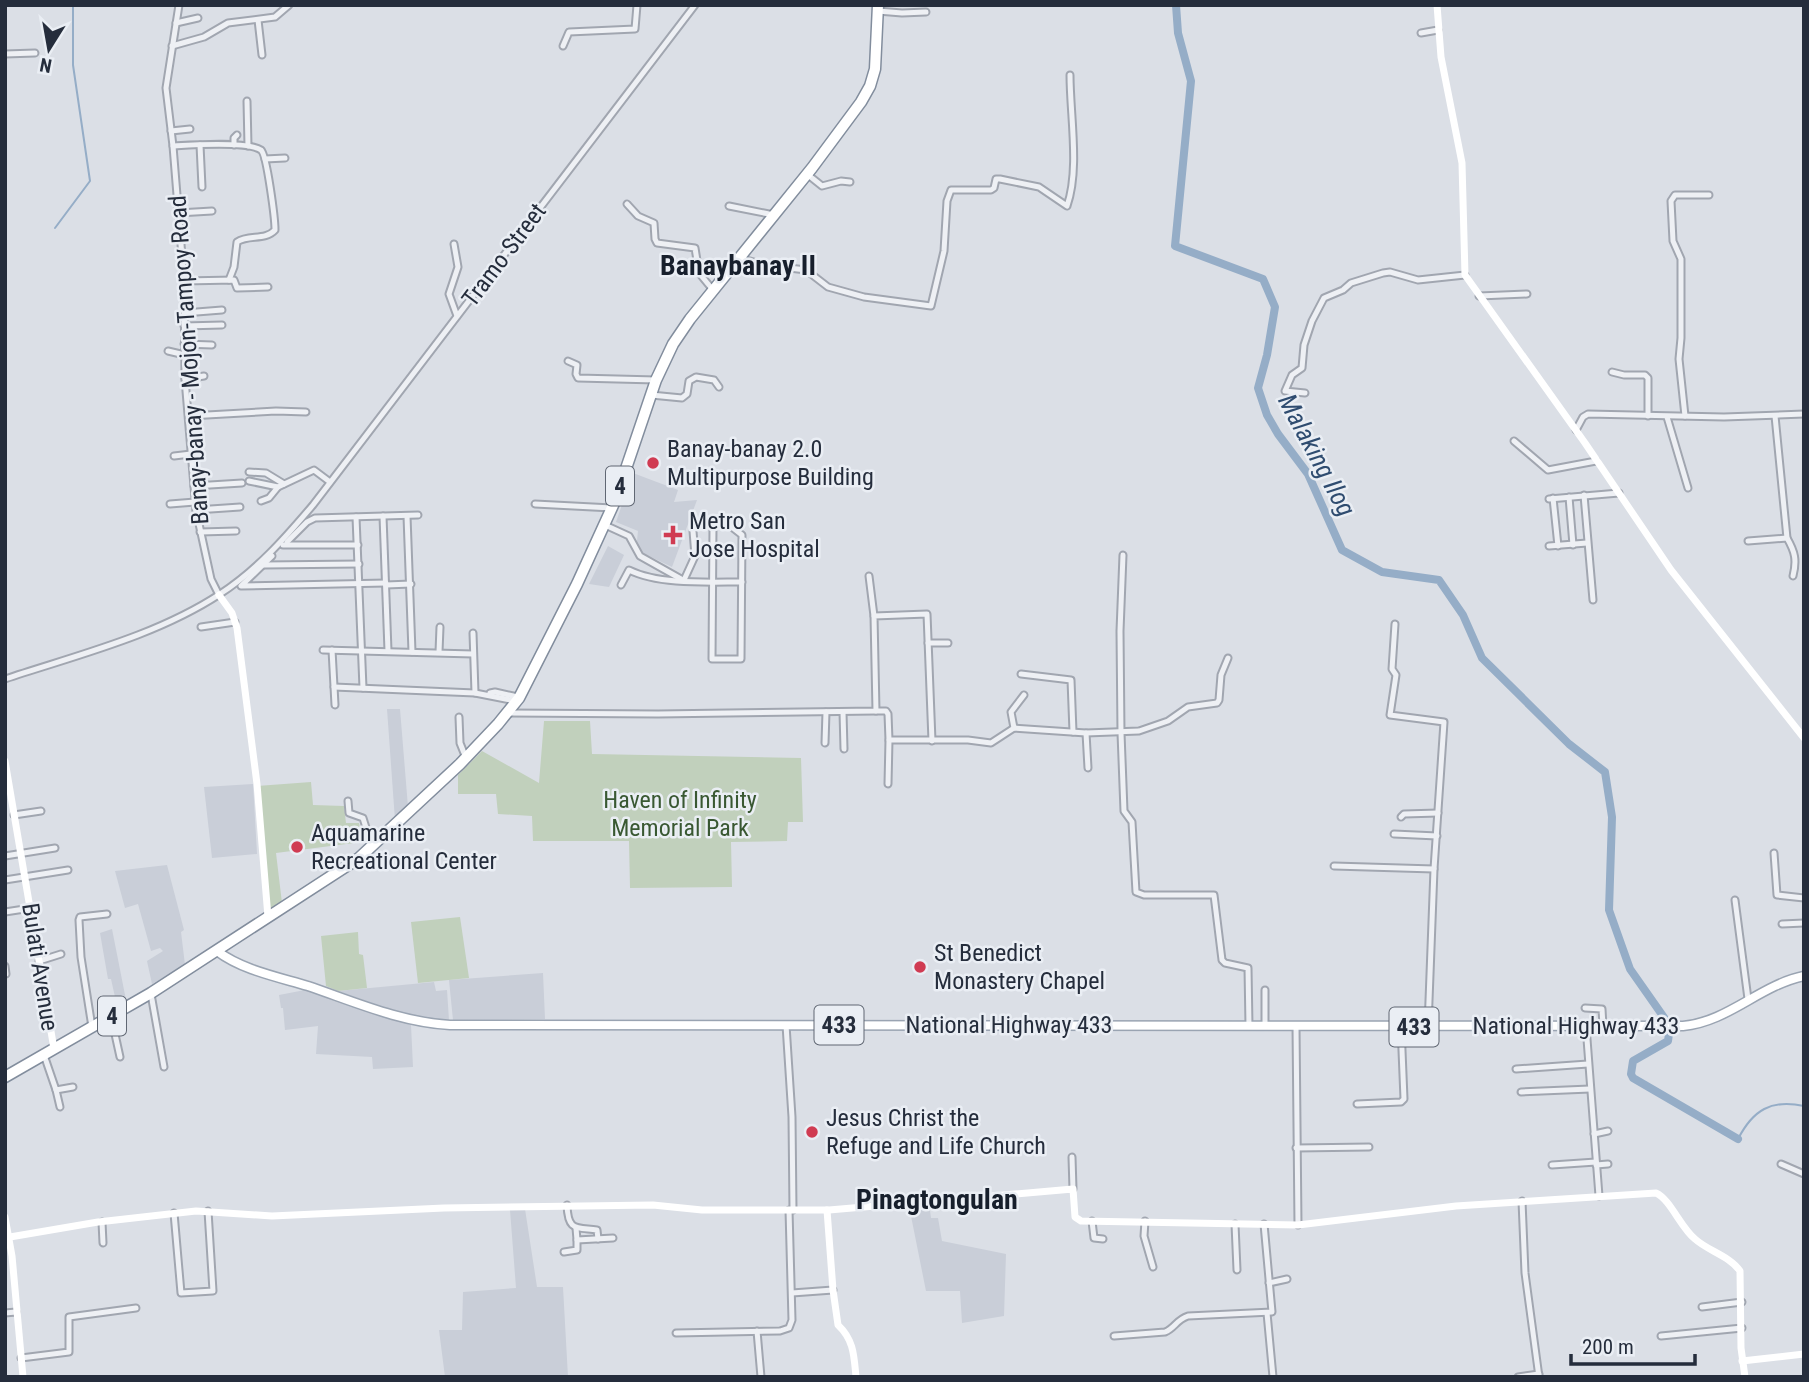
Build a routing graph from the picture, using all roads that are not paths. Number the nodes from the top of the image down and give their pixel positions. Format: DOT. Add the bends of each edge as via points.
graph roads {
  1 [pos="179,5"];
  2 [pos="289,5"];
  3 [pos="636,5"];
  4 [pos="695,5"];
  5 [pos="1437,5"];
  6 [pos="689,8"];
  7 [pos="878,8"];
  8 [pos="926,12"];
  9 [pos="198,18"];
  10 [pos="258,20"];
  11 [pos="176,23"];
  12 [pos="1438,30"];
  13 [pos="1421,33"];
  14 [pos="172,46"];
  15 [pos="563,46"];
  16 [pos="35,53"];
  17 [pos="5,54"];
  18 [pos="262,55"];
  19 [pos="1070,75"];
  20 [pos="247,101"];
  21 [pos="190,129"];
  22 [pos="171,131"];
  23 [pos="237,135"];
  24 [pos="200,145"];
  25 [pos="234,145"];
  26 [pos="173,146"];
  27 [pos="248,146"];
  28 [pos="285,158"];
  29 [pos="265,159"];
  30 [pos="807,174"];
  31 [pos="850,182"];
  32 [pos="202,187"];
  33 [pos="1709,195"];
  34 [pos="627,204"];
  35 [pos="729,206"];
  36 [pos="212,211"];
  37 [pos="178,214"];
  38 [pos="774,215"];
  39 [pos="454,244"];
  40 [pos="739,258"];
  41 [pos="1465,275"];
  42 [pos="229,280"];
  43 [pos="184,281"];
  44 [pos="268,287"];
  45 [pos="713,290"];
  46 [pos="1527,294"];
  47 [pos="1479,296"];
  48 [pos="222,310"];
  49 [pos="184,313"];
  50 [pos="457,316"];
  51 [pos="222,325"];
  52 [pos="184,326"];
  53 [pos="184,344"];
  54 [pos="212,345"];
  55 [pos="168,351"];
  56 [pos="185,355"];
  57 [pos="568,361"];
  58 [pos="1612,372"];
  59 [pos="204,376"];
  60 [pos="186,379"];
  61 [pos="656,380"];
  62 [pos="719,387"];
  63 [pos="1305,393"];
  64 [pos="651,395"];
  65 [pos="306,412"];
  66 [pos="1804,414"];
  67 [pos="189,416"];
  68 [pos="1648,416"];
  69 [pos="1685,416"];
  70 [pos="1775,416"];
  71 [pos="1667,417"];
  72 [pos="1576,430"];
  73 [pos="1514,441"];
  74 [pos="191,454"];
  75 [pos="174,456"];
  76 [pos="1596,461"];
  77 [pos="249,472"];
  78 [pos="330,482"];
  79 [pos="194,485"];
  80 [pos="281,485"];
  81 [pos="1688,488"];
  82 [pos="1619,493"];
  83 [pos="1584,495"];
  84 [pos="1569,497"];
  85 [pos="261,501"];
  86 [pos="195,502"];
  87 [pos="170,504"];
  88 [pos="536,504"];
  89 [pos="240,507"];
  90 [pos="612,508"];
  91 [pos="196,510"];
  92 [pos="418,515"];
  93 [pos="383,516"];
  94 [pos="407,516"];
  95 [pos="356,517"];
  96 [pos="605,525"];
  97 [pos="236,531"];
  98 [pos="693,531"];
  99 [pos="200,532"];
  100 [pos="1787,538"];
  101 [pos="1748,541"];
  102 [pos="1587,543"];
  103 [pos="282,545"];
  104 [pos="358,545"];
  105 [pos="1573,545"];
  106 [pos="1558,546"];
  107 [pos="1549,547"];
  108 [pos="1123,555"];
  109 [pos="359,564"];
  110 [pos="264,565"];
  111 [pos="869,576"];
  112 [pos="1793,576"];
  113 [pos="684,580"];
  114 [pos="711,582"];
  115 [pos="742,582"];
  116 [pos="360,584"];
  117 [pos="386,584"];
  118 [pos="411,584"];
  119 [pos="621,585"];
  120 [pos="219,595"];
  121 [pos="1593,600"];
  122 [pos="874,616"];
  123 [pos="235,622"];
  124 [pos="1395,624"];
  125 [pos="201,627"];
  126 [pos="440,627"];
  127 [pos="473,634"];
  128 [pos="928,643"];
  129 [pos="948,643"];
  130 [pos="323,650"];
  131 [pos="332,650"];
  132 [pos="363,651"];
  133 [pos="388,651"];
  134 [pos="412,652"];
  135 [pos="439,652"];
  136 [pos="473,654"];
  137 [pos="1228,658"];
  138 [pos="1021,674"];
  139 [pos="5,679"];
  140 [pos="334,687"];
  141 [pos="363,688"];
  142 [pos="475,692"];
  143 [pos="1024,695"];
  144 [pos="518,699"];
  145 [pos="335,705"];
  146 [pos="876,711"];
  147 [pos="826,712"];
  148 [pos="843,712"];
  149 [pos="508,713"];
  150 [pos="459,717"];
  151 [pos="1014,728"];
  152 [pos="1073,732"];
  153 [pos="1086,733"];
  154 [pos="1121,733"];
  155 [pos="1804,738"];
  156 [pos="889,740"];
  157 [pos="932,741"];
  158 [pos="825,743"];
  159 [pos="844,749"];
  160 [pos="466,758"];
  161 [pos="5,761"];
  162 [pos="1088,768"];
  163 [pos="7,783"];
  164 [pos="888,784"];
  165 [pos="8,792"];
  166 [pos="348,801"];
  167 [pos="41,811"];
  168 [pos="1438,813"];
  169 [pos="14,815"];
  170 [pos="1401,817"];
  171 [pos="1394,834"];
  172 [pos="1437,836"];
  173 [pos="372,847"];
  174 [pos="55,848"];
  175 [pos="1774,853"];
  176 [pos="21,854"];
  177 [pos="5,856"];
  178 [pos="1334,866"];
  179 [pos="1434,869"];
  180 [pos="68,870"];
  181 [pos="26,878"];
  182 [pos="5,880"];
  183 [pos="1804,898"];
  184 [pos="1735,900"];
  185 [pos="31,908"];
  186 [pos="5,912"];
  187 [pos="107,914"];
  188 [pos="268,918"];
  189 [pos="1804,923"];
  190 [pos="1782,924"];
  191 [pos="217,951"];
  192 [pos="61,954"];
  193 [pos="39,961"];
  194 [pos="5,966"];
  195 [pos="6,974"];
  196 [pos="1804,976"];
  197 [pos="1265,990"];
  198 [pos="151,993"];
  199 [pos="1748,999"];
  200 [pos="1585,1008"];
  201 [pos="111,1016"];
  202 [pos="786,1025"];
  203 [pos="1249,1026"];
  204 [pos="1265,1026"];
  205 [pos="1296,1026"];
  206 [pos="1401,1026"];
  207 [pos="1586,1026"];
  208 [pos="1603,1026"];
  209 [pos="92,1027"];
  210 [pos="1428,1027"];
  211 [pos="54,1049"];
  212 [pos="44,1055"];
  213 [pos="120,1057"];
  214 [pos="1588,1064"];
  215 [pos="164,1067"];
  216 [pos="1516,1069"];
  217 [pos="5,1077"];
  218 [pos="73,1087"];
  219 [pos="1590,1089"];
  220 [pos="56,1090"];
  221 [pos="1521,1092"];
  222 [pos="1357,1104"];
  223 [pos="60,1107"];
  224 [pos="1608,1131"];
  225 [pos="1594,1134"];
  226 [pos="1369,1147"];
  227 [pos="1296,1148"];
  228 [pos="1072,1157"];
  229 [pos="1596,1163"];
  230 [pos="1608,1164"];
  231 [pos="1780,1164"];
  232 [pos="1552,1165"];
  233 [pos="1804,1174"];
  234 [pos="1073,1189"];
  235 [pos="1599,1196"];
  236 [pos="1522,1201"];
  237 [pos="567,1205"];
  238 [pos="208,1210"];
  239 [pos="791,1210"];
  240 [pos="827,1210"];
  241 [pos="174,1213"];
  242 [pos="5,1217"];
  243 [pos="1092,1221"];
  244 [pos="1145,1221"];
  245 [pos="102,1222"];
  246 [pos="1235,1224"];
  247 [pos="1264,1224"];
  248 [pos="1298,1225"];
  249 [pos="576,1228"];
  250 [pos="7,1231"];
  251 [pos="613,1238"];
  252 [pos="598,1239"];
  253 [pos="1103,1239"];
  254 [pos="578,1240"];
  255 [pos="103,1243"];
  256 [pos="564,1252"];
  257 [pos="1153,1267"];
  258 [pos="1237,1270"];
  259 [pos="1287,1279"];
  260 [pos="1269,1283"];
  261 [pos="833,1290"];
  262 [pos="792,1293"];
  263 [pos="1742,1302"];
  264 [pos="1702,1307"];
  265 [pos="136,1308"];
  266 [pos="16,1312"];
  267 [pos="5,1313"];
  268 [pos="1267,1313"];
  269 [pos="1742,1328"];
  270 [pos="757,1331"];
  271 [pos="676,1334"];
  272 [pos="1114,1336"];
  273 [pos="1661,1336"];
  274 [pos="1804,1354"];
  275 [pos="21,1358"];
  276 [pos="1742,1361"];
  277 [pos="1539,1375"];
  278 [pos="23,1377"];
  279 [pos="761,1377"];
  280 [pos="856,1377"];
  281 [pos="1273,1377"];
  282 [pos="1518,1377"];
  283 [pos="1745,1377"];
  1 -- 11 [label="street, Banay-banay - Mojon-Tampoy Road"];
  2 -- 10 [label="street" via="275,17"];
  3 -- 15 [label="street" via="635,29 569,32"];
  4 -- 6 [label="street, Tramo Street"];
  5 -- 12 [label="street"];
  6 -- 50 [label="street, Tramo Street"];
  7 -- 8 [label="street"];
  7 -- 30 [label="highway, 4" via="870,86"];
  9 -- 11 [label="street"];
  10 -- 14 [label="street" via="228,23 204,37"];
  10 -- 18 [label="street"];
  11 -- 14 [label="street, Banay-banay - Mojon-Tampoy Road"];
  12 -- 13 [label="street"];
  12 -- 41 [label="street" via="1462,163"];
  14 -- 22 [label="street, Banay-banay - Mojon-Tampoy Road" via="166,88"];
  16 -- 17 [label="street"];
  19 -- 40 [label="street" via="1074,175 1067,206 1039,187 1000,178 991,190 951,190 931,306 864,297 828,287 806,270"];
  20 -- 27 [label="street"];
  21 -- 22 [label="street"];
  22 -- 26 [label="street, Banay-banay - Mojon-Tampoy Road"];
  23 -- 25 [label="street"];
  24 -- 25 [label="street"];
  24 -- 26 [label="street"];
  24 -- 32 [label="street"];
  25 -- 27 [label="street"];
  26 -- 37 [label="street, Banay-banay - Mojon-Tampoy Road"];
  27 -- 29 [label="street" via="262,151"];
  28 -- 29 [label="street"];
  29 -- 42 [label="street" via="275,230 269,236 237,242"];
  30 -- 31 [label="street" via="822,186"];
  30 -- 38 [label="highway, 4"];
  33 -- 69 [label="street" via="1675,195 1671,201 1674,241 1681,259 1679,359"];
  34 -- 45 [label="street" via="654,223 657,243 695,248 699,273"];
  35 -- 38 [label="street"];
  36 -- 37 [label="street"];
  37 -- 43 [label="street, Banay-banay - Mojon-Tampoy Road"];
  38 -- 40 [label="highway, 4"];
  39 -- 50 [label="street" via="458,267 449,294"];
  40 -- 45 [label="highway, 4"];
  41 -- 47 [label="street"];
  41 -- 63 [label="street" via="1418,280 1382,273 1324,298 1304,345 1302,368 1288,380 1285,391"];
  42 -- 43 [label="street"];
  42 -- 44 [label="street" via="236,281 237,288"];
  43 -- 49 [label="street, Banay-banay - Mojon-Tampoy Road"];
  45 -- 61 [label="highway, 4" via="673,344"];
  46 -- 47 [label="street"];
  47 -- 72 [label="street"];
  48 -- 49 [label="street"];
  49 -- 52 [label="street, Banay-banay - Mojon-Tampoy Road"];
  50 -- 78 [label="street, Tramo Street"];
  51 -- 52 [label="street"];
  52 -- 53 [label="street, Banay-banay - Mojon-Tampoy Road"];
  53 -- 54 [label="street"];
  53 -- 56 [label="street, Banay-banay - Mojon-Tampoy Road"];
  55 -- 56 [label="street"];
  56 -- 60 [label="street, Banay-banay - Mojon-Tampoy Road"];
  57 -- 61 [label="street" via="577,365 578,379"];
  58 -- 68 [label="street" via="1648,378"];
  59 -- 60 [label="street"];
  60 -- 67 [label="street, Banay-banay - Mojon-Tampoy Road"];
  61 -- 64 [label="highway, 4"];
  62 -- 64 [label="street" via="714,380 696,377 689,381 682,398"];
  64 -- 90 [label="highway, 4"];
  65 -- 67 [label="street"];
  66 -- 70 [label="street"];
  67 -- 74 [label="street, Banay-banay - Mojon-Tampoy Road"];
  68 -- 71 [label="street"];
  68 -- 72 [label="street" via="1588,414"];
  69 -- 70 [label="street"];
  69 -- 71 [label="street"];
  70 -- 100 [label="street"];
  71 -- 81 [label="street"];
  72 -- 76 [label="street"];
  73 -- 76 [label="street" via="1548,470"];
  74 -- 75 [label="street"];
  74 -- 79 [label="street, Banay-banay - Mojon-Tampoy Road"];
  76 -- 82 [label="street"];
  77 -- 80 [label="street" via="266,473"];
  78 -- 80 [label="street" via="314,470"];
  78 -- 120 [label="street, Tramo Street" via="280,544"];
  79 -- 80 [label="street"];
  79 -- 86 [label="street, Banay-banay - Mojon-Tampoy Road"];
  80 -- 85 [label="street"];
  82 -- 83 [label="street"];
  82 -- 155 [label="street" via="1671,569"];
  83 -- 84 [label="street"];
  83 -- 102 [label="street"];
  84 -- 105 [label="street"];
  84 -- 106 [label="street" via="1551,499"];
  86 -- 87 [label="street"];
  86 -- 91 [label="street, Banay-banay - Mojon-Tampoy Road"];
  88 -- 90 [label="street"];
  89 -- 91 [label="street"];
  90 -- 96 [label="highway, 4"];
  91 -- 99 [label="street, Banay-banay - Mojon-Tampoy Road"];
  92 -- 94 [label="street"];
  93 -- 94 [label="street"];
  93 -- 95 [label="street"];
  93 -- 117 [label="street"];
  94 -- 118 [label="street"];
  95 -- 103 [label="street" via="315,518"];
  95 -- 104 [label="street"];
  96 -- 113 [label="street" via="629,536 644,560"];
  96 -- 144 [label="highway, 4"];
  97 -- 99 [label="street"];
  98 -- 113 [label="street" via="695,556"];
  99 -- 120 [label="street, Banay-banay - Mojon-Tampoy Road"];
  100 -- 101 [label="street"];
  100 -- 112 [label="street" via="1797,561"];
  102 -- 105 [label="street"];
  102 -- 121 [label="street"];
  103 -- 104 [label="street"];
  103 -- 110 [label="street"];
  104 -- 109 [label="street"];
  105 -- 106 [label="street"];
  106 -- 107 [label="street"];
  108 -- 154 [label="street"];
  109 -- 110 [label="street"];
  109 -- 116 [label="street"];
  110 -- 116 [label="street" via="241,586"];
  111 -- 122 [label="street"];
  113 -- 114 [label="street"];
  113 -- 119 [label="street" via="629,570"];
  114 -- 115 [label="street"];
  114 -- 115 [label="street" via="713,526 719,520 742,533"];
  114 -- 115 [label="street" via="712,659 741,659"];
  116 -- 117 [label="street"];
  116 -- 132 [label="street"];
  117 -- 118 [label="street"];
  117 -- 133 [label="street"];
  118 -- 134 [label="street"];
  120 -- 123 [label="street, Banay-banay - Mojon-Tampoy Road"];
  120 -- 139 [label="street, Tramo Street" via="162,625"];
  122 -- 128 [label="street" via="927,614"];
  122 -- 146 [label="street"];
  123 -- 125 [label="street"];
  123 -- 188 [label="street, Banay-banay - Mojon-Tampoy Road" via="257,784"];
  124 -- 168 [label="street" via="1392,669 1396,676 1390,715 1444,722"];
  126 -- 135 [label="street"];
  127 -- 136 [label="street"];
  128 -- 129 [label="street"];
  128 -- 157 [label="street"];
  130 -- 131 [label="street"];
  131 -- 132 [label="street"];
  131 -- 140 [label="street"];
  132 -- 133 [label="street"];
  132 -- 141 [label="street"];
  133 -- 134 [label="street"];
  134 -- 135 [label="street"];
  135 -- 136 [label="street"];
  136 -- 142 [label="street"];
  137 -- 154 [label="street" via="1217,703 1188,707 1168,721"];
  138 -- 152 [label="street" via="1071,680"];
  140 -- 141 [label="street"];
  140 -- 145 [label="street"];
  141 -- 142 [label="street"];
  142 -- 144 [label="street"];
  143 -- 151 [label="street" via="1010,716"];
  144 -- 149 [label="highway, 4"];
  146 -- 148 [label="street"];
  146 -- 156 [label="street" via="888,714"];
  147 -- 148 [label="street"];
  147 -- 149 [label="street"];
  147 -- 158 [label="street"];
  148 -- 159 [label="street"];
  149 -- 160 [label="highway, 4"];
  150 -- 160 [label="street"];
  151 -- 152 [label="street"];
  151 -- 157 [label="street" via="991,744"];
  152 -- 153 [label="street"];
  153 -- 154 [label="street"];
  153 -- 162 [label="street"];
  154 -- 203 [label="street" via="1124,811 1132,822 1136,892 1214,895 1222,960 1248,968"];
  156 -- 157 [label="street"];
  156 -- 164 [label="street"];
  160 -- 173 [label="highway, 4"];
  161 -- 163 [label="street, Bulati Avenue"];
  163 -- 165 [label="street, Bulati Avenue"];
  165 -- 169 [label="street, Bulati Avenue"];
  166 -- 173 [label="street" via="349,813 363,818"];
  167 -- 169 [label="street"];
  168 -- 170 [label="street"];
  168 -- 172 [label="street"];
  169 -- 176 [label="street, Bulati Avenue"];
  171 -- 172 [label="street"];
  172 -- 179 [label="street"];
  173 -- 188 [label="highway, 4"];
  174 -- 176 [label="street"];
  175 -- 183 [label="street" via="1777,895"];
  176 -- 177 [label="street"];
  176 -- 181 [label="street, Bulati Avenue"];
  178 -- 179 [label="street"];
  179 -- 210 [label="street"];
  180 -- 181 [label="street"];
  181 -- 182 [label="street"];
  181 -- 185 [label="street, Bulati Avenue"];
  184 -- 199 [label="street"];
  185 -- 186 [label="street"];
  185 -- 193 [label="street, Bulati Avenue"];
  187 -- 209 [label="street" via="79,920"];
  188 -- 191 [label="highway, 4"];
  189 -- 190 [label="street"];
  191 -- 198 [label="highway, 4"];
  191 -- 202 [label="main road, National Highway 433 / 433" via="250,967 388,1014 436,1024"];
  192 -- 193 [label="street"];
  193 -- 211 [label="street, Bulati Avenue"];
  194 -- 195 [label="street"];
  196 -- 199 [label="main road, National Highway 433 / 433"];
  197 -- 204 [label="street"];
  198 -- 201 [label="highway, 4"];
  198 -- 215 [label="street"];
  199 -- 208 [label="main road, National Highway 433 / 433" via="1706,1022"];
  200 -- 208 [label="street" via="1602,1009"];
  201 -- 209 [label="highway, 4"];
  201 -- 213 [label="street"];
  202 -- 203 [label="main road, National Highway 433 / 433"];
  202 -- 239 [label="street" via="792,1110"];
  203 -- 204 [label="main road, National Highway 433 / 433"];
  204 -- 205 [label="main road, National Highway 433 / 433"];
  205 -- 206 [label="main road, National Highway 433 / 433"];
  205 -- 227 [label="street"];
  206 -- 210 [label="main road, National Highway 433 / 433"];
  206 -- 222 [label="street" via="1404,1099"];
  207 -- 208 [label="main road, National Highway 433 / 433"];
  207 -- 210 [label="main road, National Highway 433 / 433"];
  207 -- 214 [label="street"];
  209 -- 211 [label="highway, 4"];
  211 -- 212 [label="highway, 4"];
  212 -- 217 [label="highway, 4"];
  212 -- 220 [label="street"];
  214 -- 216 [label="street"];
  214 -- 219 [label="street"];
  218 -- 220 [label="street"];
  219 -- 221 [label="street"];
  219 -- 225 [label="street"];
  220 -- 223 [label="street"];
  224 -- 225 [label="street"];
  225 -- 229 [label="street"];
  226 -- 227 [label="street"];
  227 -- 248 [label="street"];
  228 -- 234 [label="street"];
  229 -- 230 [label="street"];
  229 -- 232 [label="street"];
  229 -- 235 [label="street"];
  231 -- 233 [label="street"];
  234 -- 240 [label="street"];
  234 -- 243 [label="street" via="1075,1217"];
  235 -- 236 [label="street"];
  235 -- 263 [label="street" via="1660,1194 1693,1238 1738,1267"];
  236 -- 248 [label="street"];
  236 -- 277 [label="street" via="1525,1273"];
  237 -- 238 [label="street" via="272,1216"];
  237 -- 239 [label="street"];
  237 -- 249 [label="street" via="567,1220"];
  238 -- 241 [label="street"];
  238 -- 241 [label="street" via="213,1291 181,1293"];
  239 -- 240 [label="street"];
  239 -- 262 [label="street"];
  240 -- 261 [label="street"];
  241 -- 245 [label="street"];
  242 -- 250 [label="street"];
  243 -- 244 [label="street"];
  243 -- 253 [label="street" via="1094,1238"];
  244 -- 246 [label="street"];
  244 -- 257 [label="street" via="1144,1236"];
  245 -- 250 [label="street"];
  245 -- 255 [label="street"];
  246 -- 247 [label="street"];
  246 -- 258 [label="street"];
  247 -- 248 [label="street"];
  247 -- 260 [label="street"];
  249 -- 252 [label="street" via="597,1230"];
  249 -- 254 [label="street"];
  250 -- 266 [label="street"];
  251 -- 252 [label="street"];
  252 -- 254 [label="street"];
  254 -- 256 [label="street" via="578,1250"];
  259 -- 260 [label="street"];
  260 -- 268 [label="street" via="1272,1311"];
  261 -- 262 [label="street"];
  261 -- 280 [label="street" via="838,1325 852,1345"];
  262 -- 270 [label="street" via="789,1328"];
  263 -- 264 [label="street"];
  263 -- 269 [label="street"];
  265 -- 275 [label="street" via="69,1317 69,1352"];
  266 -- 267 [label="street"];
  266 -- 275 [label="street"];
  268 -- 272 [label="street" via="1188,1316 1165,1332"];
  268 -- 281 [label="street"];
  269 -- 273 [label="street"];
  269 -- 276 [label="street"];
  270 -- 271 [label="street"];
  270 -- 279 [label="street"];
  274 -- 276 [label="street"];
  275 -- 278 [label="street"];
  276 -- 283 [label="street"];
  277 -- 282 [label="street"];
}
